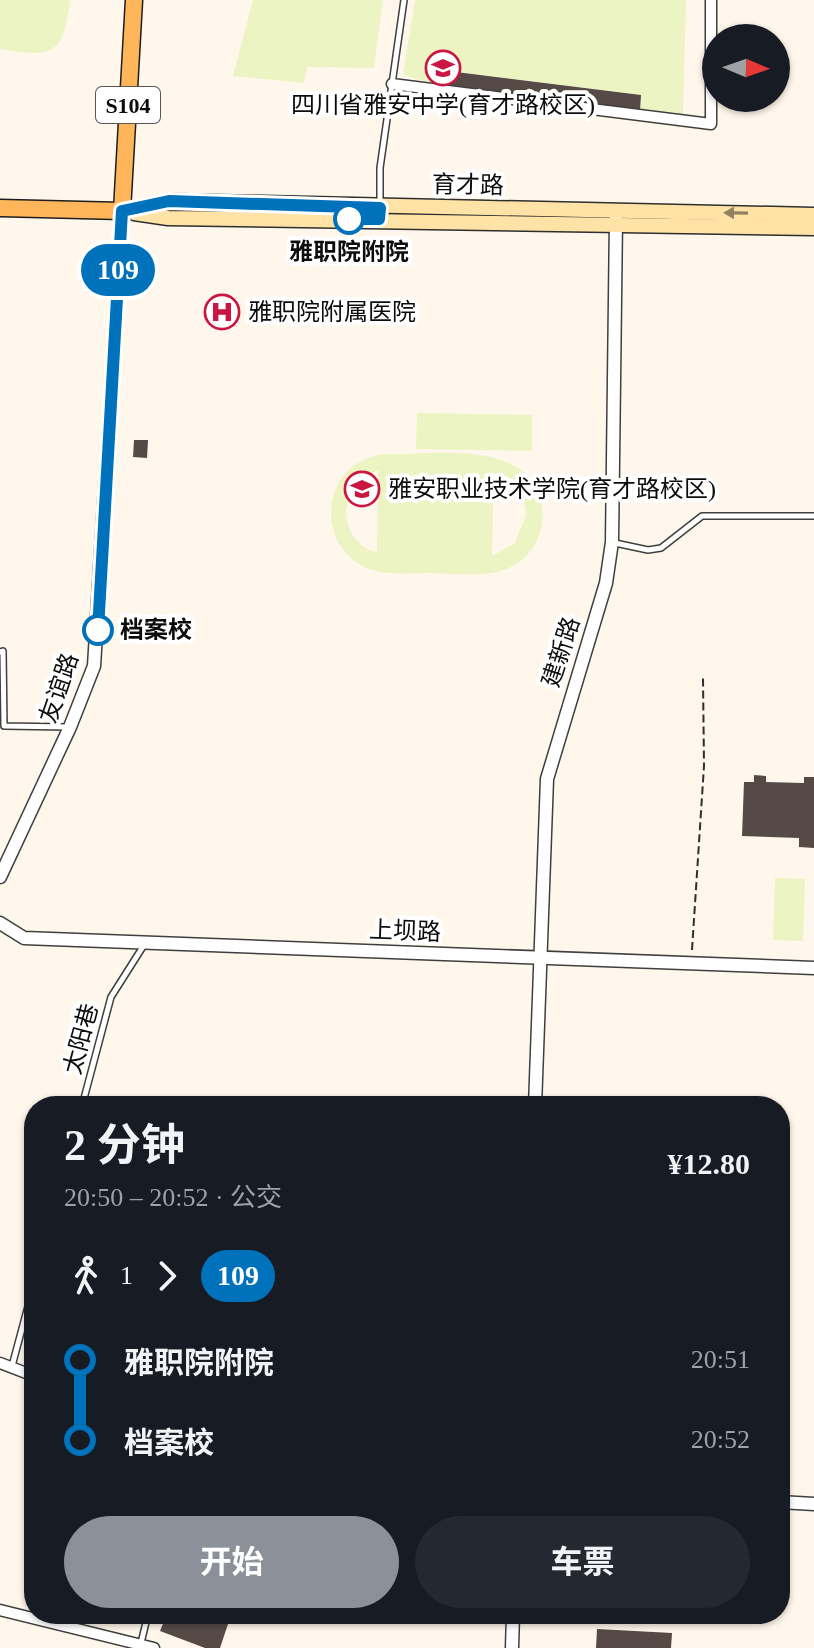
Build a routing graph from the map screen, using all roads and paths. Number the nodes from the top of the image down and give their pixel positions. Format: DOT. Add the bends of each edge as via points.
graph roads {
  1 [pos="134,0"];
  2 [pos="404,0"];
  3 [pos="711,0"];
  4 [pos="392,84"];
  5 [pos="0,208"];
  6 [pos="122,211"];
  7 [pos="380,214"];
  8 [pos="814,215"];
  9 [pos="616,217"];
  10 [pos="814,228"];
  11 [pos="814,516"];
  12 [pos="612,542"];
  13 [pos="0,652"];
  14 [pos="703,677"];
  15 [pos="70,727"];
  16 [pos="0,877"];
  17 [pos="0,923"];
  18 [pos="145,943"];
  19 [pos="541,958"];
  20 [pos="691,963"];
  21 [pos="814,968"];
  22 [pos="85,1096"];
  23 [pos="535,1096"];
  24 [pos="24,1322"];
  25 [pos="0,1363"];
  26 [pos="12,1367"];
  27 [pos="24,1372"];
  28 [pos="790,1503"];
  29 [pos="814,1504"];
  30 [pos="0,1610"];
  31 [pos="24,1616"];
  32 [pos="60,1624"];
  33 [pos="146,1624"];
  34 [pos="513,1624"];
  35 [pos="141,1643"];
  36 [pos="154,1648"];
  37 [pos="512,1648"];
  1 -- 6 [label="main road, S104"];
  2 -- 4 [label="lane"];
  3 -- 4 [label="street" via="711,124"];
  4 -- 7 [label="lane" via="380,168"];
  5 -- 6 [label="main road, 育才路"];
  6 -- 7 [label="main road, 育才路" via="169,201"];
  6 -- 15 [label="street, 友谊路" via="94,666"];
  7 -- 9 [label="main road, 育才路"];
  8 -- 9 [label="main road, 育才路, one-way"];
  9 -- 10 [label="main road, 育才路"];
  9 -- 12 [label="street, 建新路"];
  11 -- 12 [label="lane" via="702,516 661,548"];
  12 -- 19 [label="street, 建新路" via="606,583 547,779"];
  13 -- 15 [label="lane" via="4,726"];
  14 -- 20 [label="path" via="704,766"];
  15 -- 16 [label="street, 友谊路"];
  17 -- 18 [label="street, 上坝路" via="24,938"];
  18 -- 19 [label="street, 上坝路"];
  18 -- 22 [label="lane, 太阳巷" via="111,997"];
  19 -- 20 [label="street, 上坝路"];
  19 -- 23 [label="street, 建新路"];
  20 -- 21 [label="street, 上坝路"];
  24 -- 26 [label="lane"];
  25 -- 26 [label="street"];
  26 -- 27 [label="street"];
  28 -- 29 [label="street"];
  30 -- 31 [label="street"];
  32 -- 35 [label="street"];
  33 -- 35 [label="lane"];
  34 -- 37 [label="street"];
  35 -- 36 [label="street"];
}
